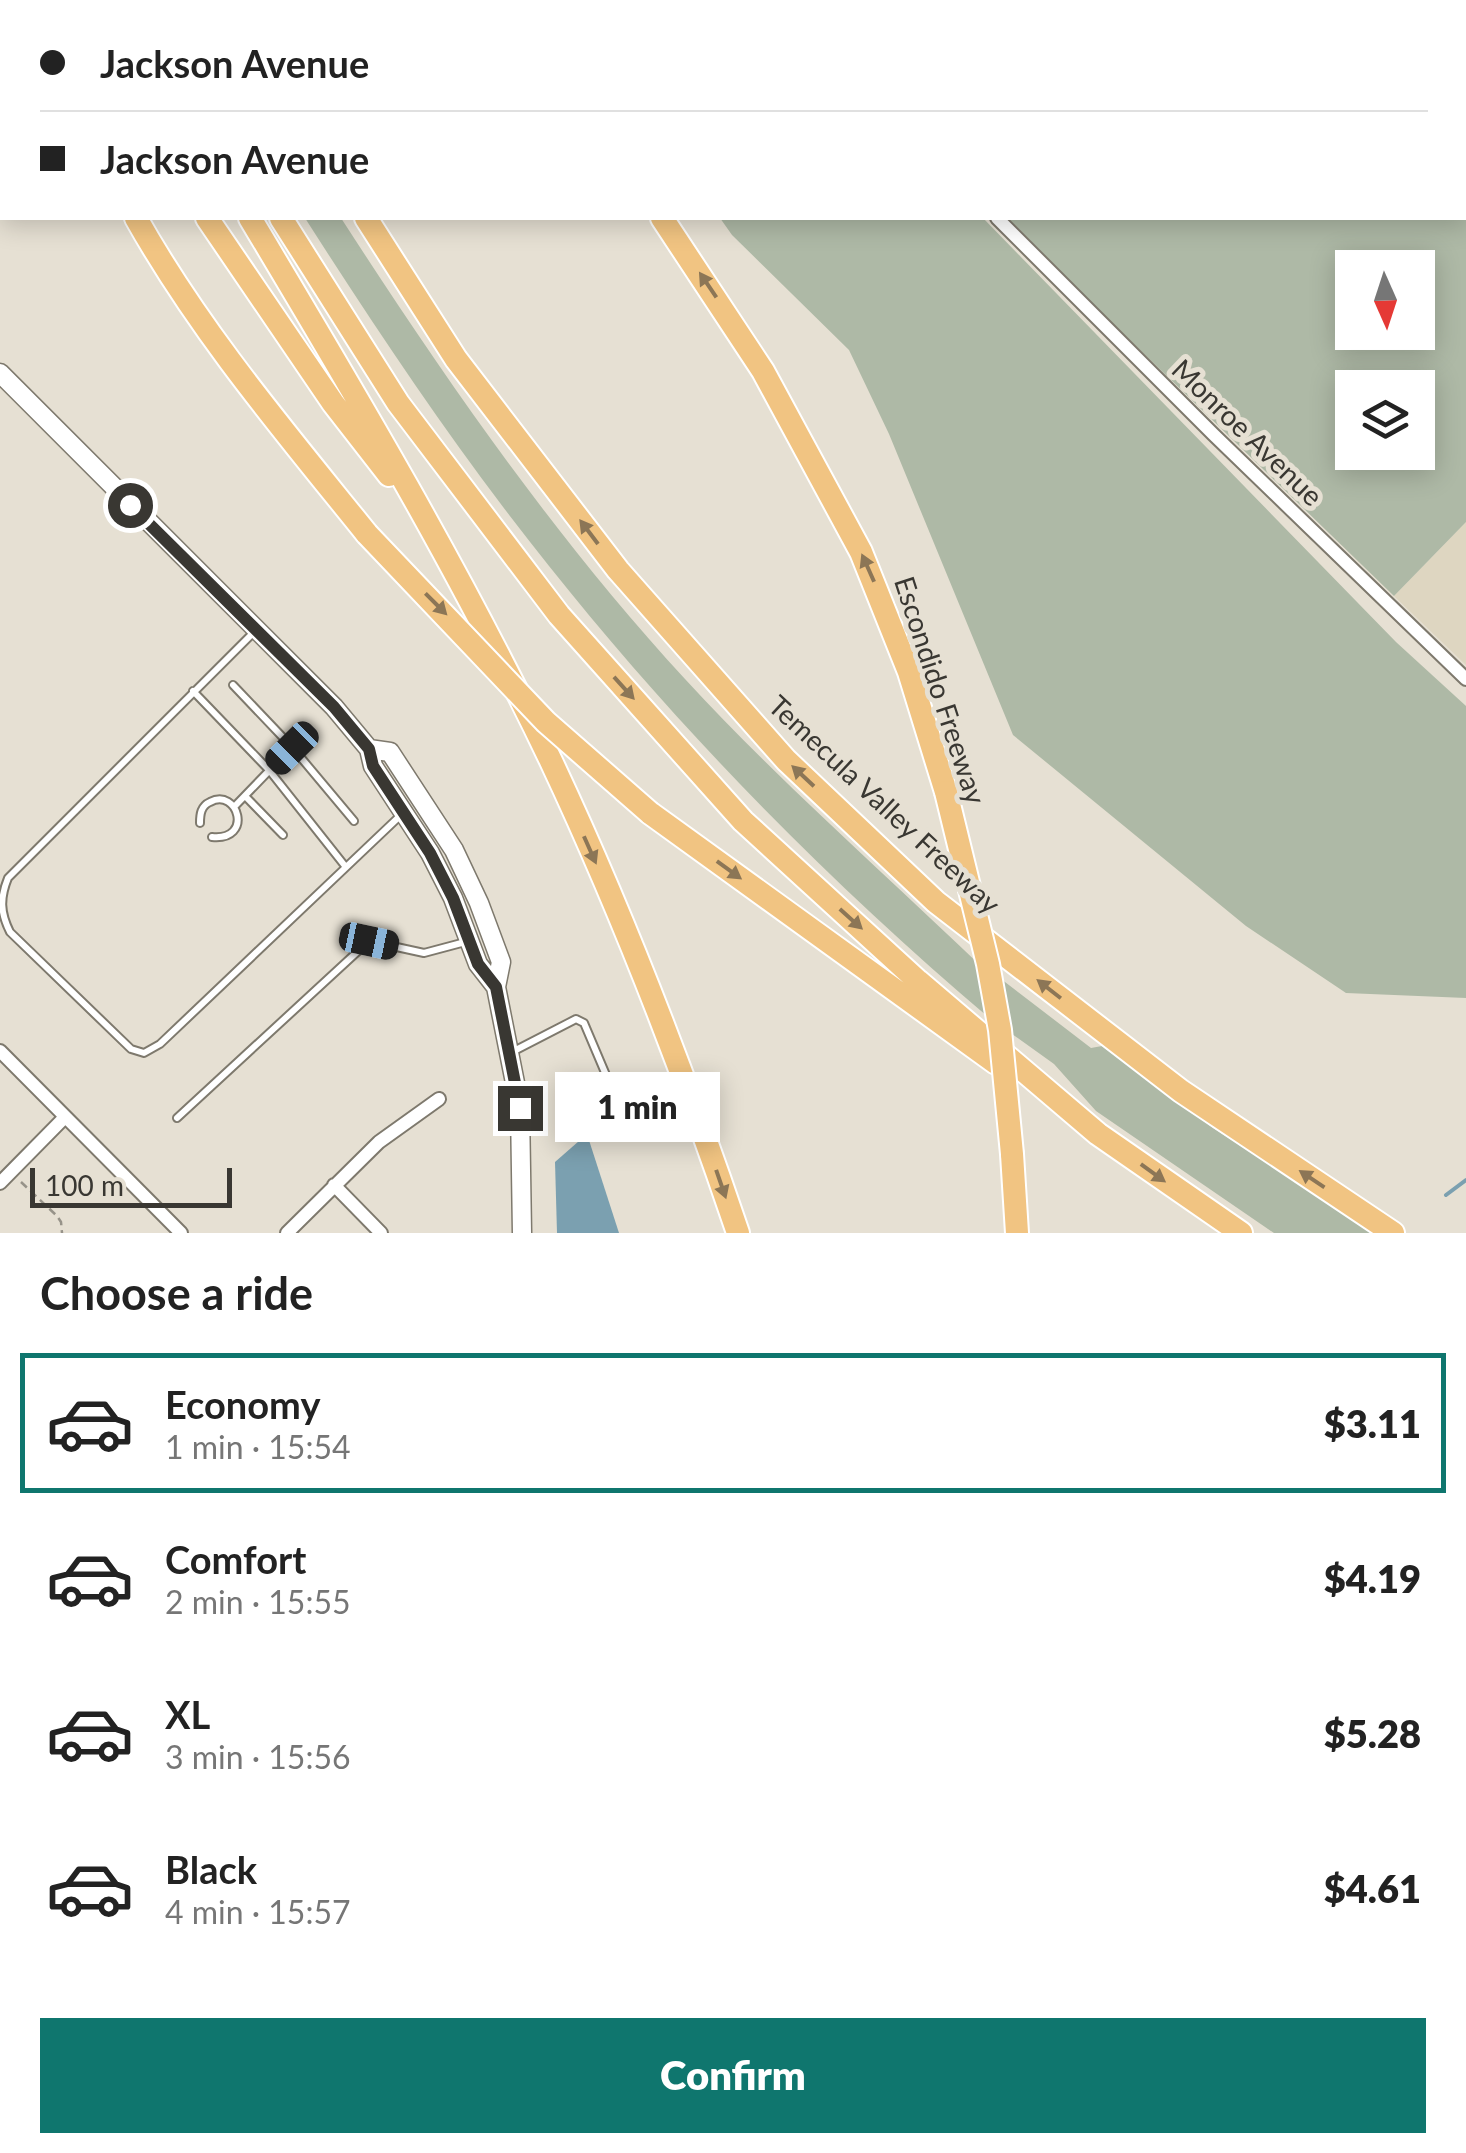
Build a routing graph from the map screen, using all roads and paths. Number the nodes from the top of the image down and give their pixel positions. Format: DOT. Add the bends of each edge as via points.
graph roads {
  1 [pos="137,220"];
  2 [pos="208,220"];
  3 [pos="251,220"];
  4 [pos="282,220"];
  5 [pos="367,220"];
  6 [pos="663,220"];
  7 [pos="999,220"];
  8 [pos="0,373"];
  9 [pos="433,534"];
  10 [pos="256,630"];
  11 [pos="1466,680"];
  12 [pos="233,684"];
  13 [pos="193,691"];
  14 [pos="292,748"];
  15 [pos="369,749"];
  16 [pos="270,770"];
  17 [pos="245,796"];
  18 [pos="234,807"];
  19 [pos="404,812"];
  20 [pos="354,821"];
  21 [pos="200,823"];
  22 [pos="283,835"];
  23 [pos="212,836"];
  24 [pos="345,866"];
  25 [pos="489,929"];
  26 [pos="470,940"];
  27 [pos="496,987"];
  28 [pos="0,1051"];
  29 [pos="511,1053"];
  30 [pos="609,1082"];
  31 [pos="439,1099"];
  32 [pos="64,1118"];
  33 [pos="177,1118"];
  34 [pos="1098,1134"];
  35 [pos="11,1172"];
  36 [pos="0,1182"];
  37 [pos="334,1185"];
  38 [pos="62,1233"];
  39 [pos="181,1233"];
  40 [pos="287,1233"];
  41 [pos="382,1233"];
  42 [pos="522,1233"];
  43 [pos="738,1233"];
  44 [pos="1017,1233"];
  45 [pos="1241,1233"];
  46 [pos="1393,1233"];
  1 -- 34 [label="highway, one-way, bridge" via="257,397 367,534 546,722 650,813"];
  2 -- 9 [label="highway"];
  3 -- 9 [label="highway"];
  4 -- 34 [label="highway, one-way" via="398,403 558,615 743,821"];
  46 -- 5 [label="highway, Temecula Valley Freeway, one-way" via="1182,1092 952,914 786,760 618,570 456,359"];
  44 -- 6 [label="highway, Escondido Freeway, one-way, bridge" via="991,980 909,672 860,552 763,371"];
  7 -- 11 [label="street, Monroe Avenue"];
  8 -- 10 [label="main road"];
  9 -- 43 [label="highway, one-way" via="550,760 604,882 686,1080"];
  10 -- 13 [label="lane"];
  10 -- 15 [label="main road"];
  12 -- 14 [label="lane"];
  13 -- 16 [label="lane"];
  13 -- 24 [label="lane" via="8,878 0,915 10,932 130,1049 144,1053"];
  14 -- 16 [label="lane"];
  14 -- 20 [label="lane"];
  15 -- 19 [label="main road"];
  15 -- 25 [label="main road" via="390,752 424,800"];
  16 -- 17 [label="lane"];
  16 -- 24 [label="lane"];
  17 -- 18 [label="lane"];
  17 -- 22 [label="lane"];
  18 -- 21 [label="lane" via="210,801"];
  18 -- 23 [label="lane" via="234,830"];
  19 -- 24 [label="lane"];
  19 -- 25 [label="main road" via="425,822 472,914"];
  19 -- 26 [label="main road"];
  25 -- 27 [label="main road" via="501,962"];
  26 -- 27 [label="main road"];
  26 -- 33 [label="lane" via="424,953 369,941"];
  27 -- 29 [label="main road"];
  28 -- 32 [label="street"];
  29 -- 30 [label="lane" via="576,1018"];
  29 -- 42 [label="main road" via="520,1108"];
  31 -- 37 [label="street" via="378,1142"];
  32 -- 35 [label="street"];
  32 -- 39 [label="street"];
  34 -- 45 [label="highway, one-way"];
  35 -- 36 [label="street"];
  35 -- 38 [label="path" via="57,1216"];
  37 -- 40 [label="street"];
  37 -- 41 [label="street"];
}
